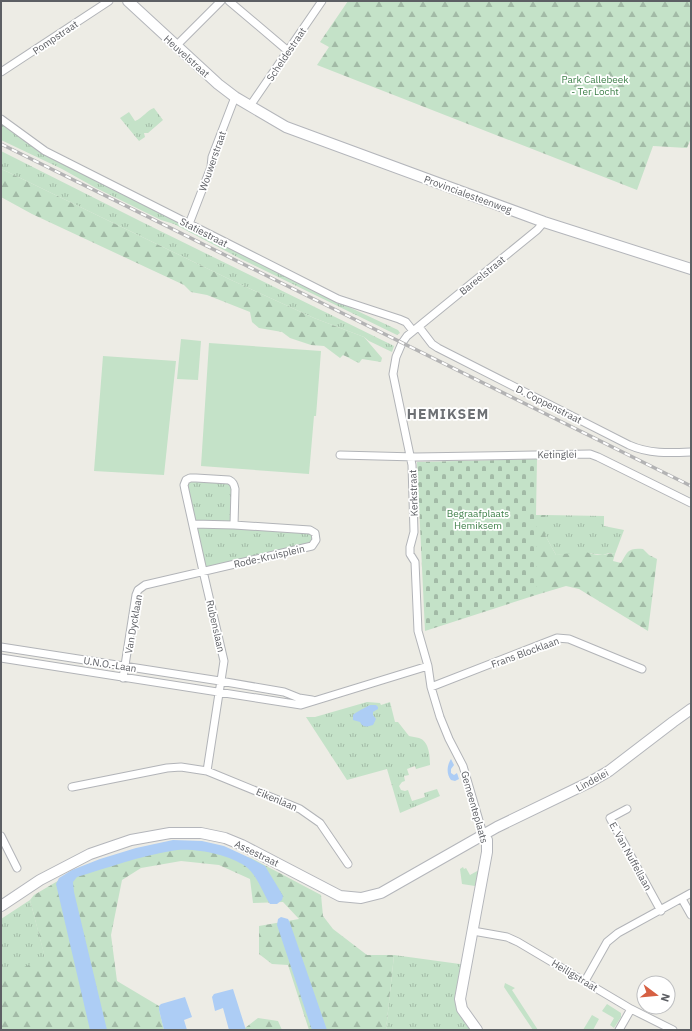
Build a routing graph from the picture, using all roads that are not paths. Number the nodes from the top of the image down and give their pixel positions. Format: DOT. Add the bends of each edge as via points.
graph roads {
  1 [pos="109,1"];
  2 [pos="128,1"];
  3 [pos="221,1"];
  4 [pos="230,1"];
  5 [pos="322,1"];
  6 [pos="176,46"];
  7 [pos="288,52"];
  8 [pos="1,72"];
  9 [pos="235,97"];
  10 [pos="250,106"];
  11 [pos="1,119"];
  12 [pos="544,222"];
  13 [pos="189,224"];
  14 [pos="691,268"];
  15 [pos="416,329"];
  16 [pos="691,452"];
  17 [pos="340,455"];
  18 [pos="411,457"];
  19 [pos="691,503"];
  20 [pos="193,524"];
  21 [pos="234,525"];
  22 [pos="204,571"];
  23 [pos="1,647"];
  24 [pos="1,658"];
  25 [pos="428,666"];
  26 [pos="125,667"];
  27 [pos="642,669"];
  28 [pos="123,678"];
  29 [pos="220,681"];
  30 [pos="431,686"];
  31 [pos="218,692"];
  32 [pos="316,700"];
  33 [pos="691,709"];
  34 [pos="207,771"];
  35 [pos="72,787"];
  36 [pos="627,809"];
  37 [pos="483,834"];
  38 [pos="1,836"];
  39 [pos="348,864"];
  40 [pos="18,868"];
  41 [pos="691,893"];
  42 [pos="682,899"];
  43 [pos="1,906"];
  44 [pos="661,911"];
  45 [pos="691,915"];
  46 [pos="473,931"];
  47 [pos="585,981"];
  48 [pos="631,1009"];
  49 [pos="477,1030"];
  50 [pos="618,1030"];
  51 [pos="673,1030"];
  1 -- 8 [label="street, Pompstraat"];
  2 -- 6 [label="street, Heuvelstraat"];
  3 -- 6 [label="street"];
  4 -- 7 [label="street"];
  5 -- 7 [label="street, Scheldestraat"];
  6 -- 9 [label="street, Heuvelstraat"];
  7 -- 10 [label="street, Scheldestraat"];
  9 -- 10 [label="street, Heuvelstraat"];
  9 -- 13 [label="street, Wouwerstraat"];
  10 -- 12 [label="street, Provincialesteenweg" via="296,131"];
  11 -- 13 [label="street, Statiestraat" via="45,151"];
  12 -- 14 [label="street, Provincialesteenweg"];
  12 -- 15 [label="street, Bareelstraat"];
  13 -- 15 [label="street, Statiestraat" via="338,299 399,319"];
  15 -- 16 [label="street, D. Coppenstraat" via="438,348 640,450 659,453"];
  15 -- 18 [label="street, Kerkstraat" via="400,346 393,374"];
  17 -- 18 [label="street, Ketinglei"];
  18 -- 19 [label="street, Ketinglei" via="590,454"];
  18 -- 25 [label="street, Kerkstraat" via="414,532 410,554 415,562 418,631"];
  20 -- 21 [label="street, Rode-Kruisplein"];
  20 -- 21 [label="street" via="184,485 190,478 232,481 235,490"];
  20 -- 22 [label="street"];
  21 -- 22 [label="street, Rode-Kruisplein" via="310,530 315,533 316,540 312,546"];
  22 -- 26 [label="street, Van Dycklaan" via="145,585 138,590"];
  22 -- 29 [label="street, Rubenslaan" via="224,661"];
  23 -- 26 [label="street, U.N.O.-Laan"];
  24 -- 28 [label="street, U.N.O.-Laan"];
  25 -- 30 [label="street, Gemeenteplaats"];
  25 -- 32 [label="street, U.N.O.-Laan"];
  26 -- 28 [label="street, Van Dycklaan"];
  26 -- 29 [label="street, U.N.O.-Laan"];
  27 -- 30 [label="street, Frans Blocklaan" via="570,639 557,638"];
  28 -- 31 [label="street, U.N.O.-Laan"];
  29 -- 31 [label="street"];
  29 -- 32 [label="street, U.N.O.-Laan"];
  30 -- 37 [label="street, Gemeenteplaats" via="440,718 463,766"];
  31 -- 32 [label="street, U.N.O.-Laan" via="301,705"];
  31 -- 34 [label="street"];
  33 -- 37 [label="street, Lindelei" via="609,771"];
  34 -- 35 [label="street, Eikenlaan" via="167,768"];
  34 -- 39 [label="street, Eikenlaan" via="300,808 320,823"];
  36 -- 44 [label="street, E. Van Nuffellaan" via="610,818"];
  37 -- 43 [label="street, Assestraat" via="386,891 361,898 350,898 333,893 226,838 201,833 170,833 131,840 90,854 40,880"];
  37 -- 46 [label="street, Gemeenteplaats" via="487,840 487,852"];
  38 -- 40 [label="street"];
  41 -- 42 [label="street"];
  42 -- 44 [label="street"];
  42 -- 45 [label="street"];
  44 -- 47 [label="street" via="618,933 607,942"];
  46 -- 47 [label="street, Heiligstraat" via="507,937"];
  46 -- 49 [label="street, Gemeenteplaats" via="460,999 462,1009"];
  47 -- 48 [label="street, Heiligstraat"];
  48 -- 50 [label="street"];
  48 -- 51 [label="street, Heiligstraat"];
}
